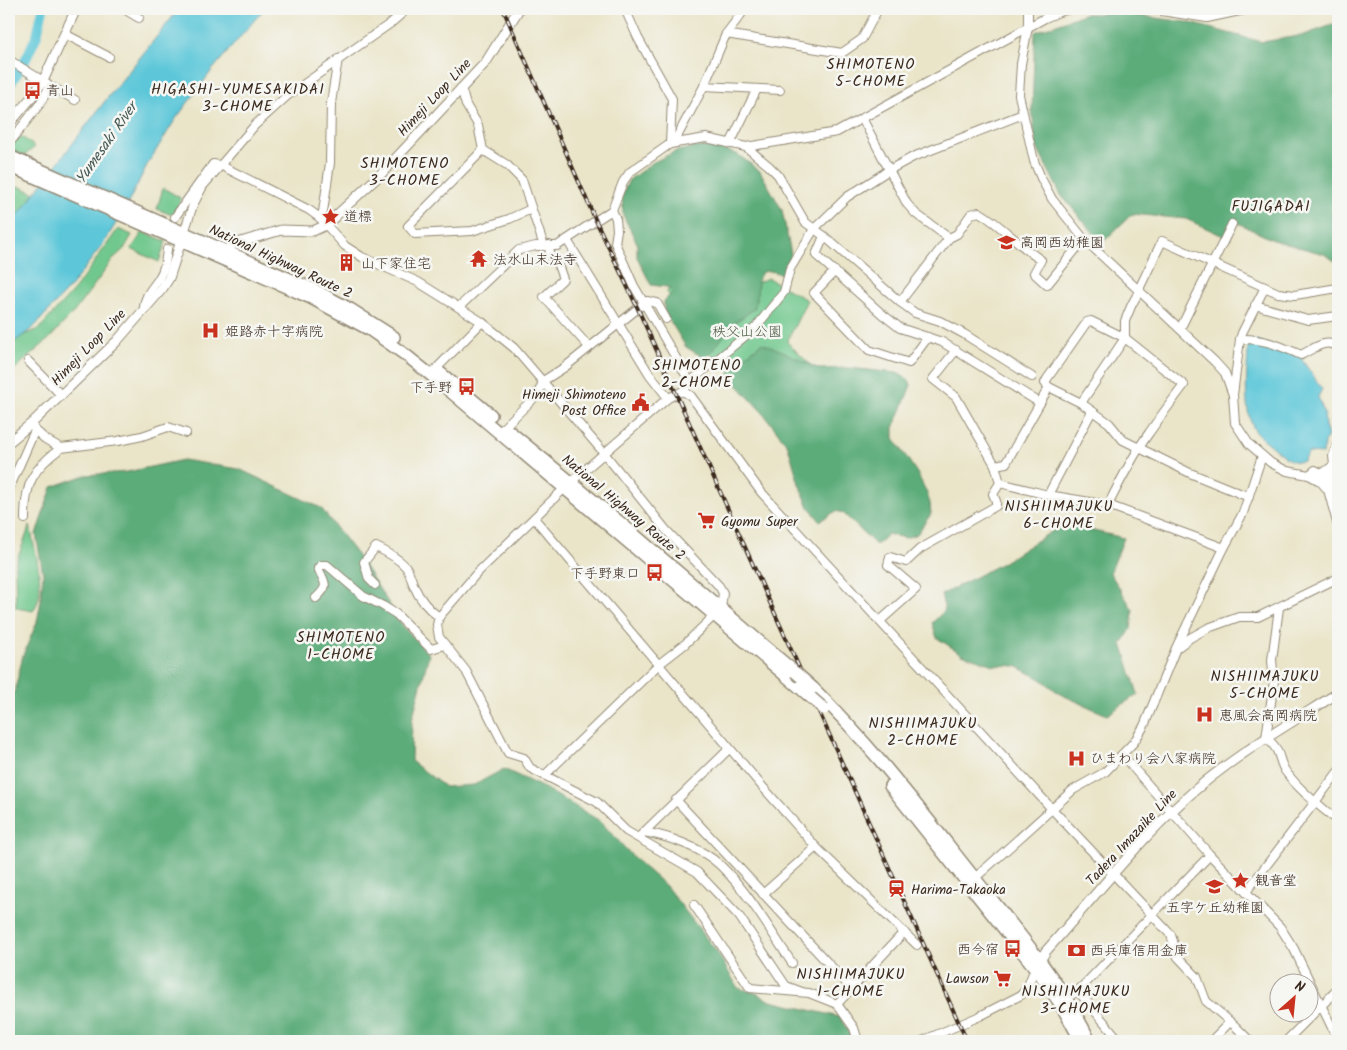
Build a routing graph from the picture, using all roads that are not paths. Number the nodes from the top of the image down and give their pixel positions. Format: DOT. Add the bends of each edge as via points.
graph roads {
  1 [pos="76,9"];
  2 [pos="124,9"];
  3 [pos="407,9"];
  4 [pos="519,9"];
  5 [pos="625,9"];
  6 [pos="746,9"];
  7 [pos="878,9"];
  8 [pos="1028,9"];
  9 [pos="1070,9"];
  10 [pos="1148,9"];
  11 [pos="1152,9"];
  12 [pos="1249,9"];
  13 [pos="139,18"];
  14 [pos="1028,27"];
  15 [pos="65,34"];
  16 [pos="726,34"];
  17 [pos="108,57"];
  18 [pos="338,59"];
  19 [pos="9,60"];
  20 [pos="46,84"];
  21 [pos="704,86"];
  22 [pos="461,88"];
  23 [pos="757,90"];
  24 [pos="780,90"];
  25 [pos="75,100"];
  26 [pos="1023,114"];
  27 [pos="862,118"];
  28 [pos="9,124"];
  29 [pos="10,141"];
  30 [pos="674,143"];
  31 [pos="730,144"];
  32 [pos="746,147"];
  33 [pos="483,150"];
  34 [pos="9,156"];
  35 [pos="220,165"];
  36 [pos="9,166"];
  37 [pos="25,168"];
  38 [pos="889,170"];
  39 [pos="531,209"];
  40 [pos="612,210"];
  41 [pos="175,217"];
  42 [pos="323,222"];
  43 [pos="1232,224"];
  44 [pos="814,229"];
  45 [pos="824,236"];
  46 [pos="183,237"];
  47 [pos="949,238"];
  48 [pos="1084,239"];
  49 [pos="567,240"];
  50 [pos="547,246"];
  51 [pos="167,249"];
  52 [pos="227,252"];
  53 [pos="1212,264"];
  54 [pos="835,271"];
  55 [pos="1265,288"];
  56 [pos="1338,288"];
  57 [pos="1140,290"];
  58 [pos="900,302"];
  59 [pos="643,304"];
  60 [pos="1255,305"];
  61 [pos="144,307"];
  62 [pos="459,308"];
  63 [pos="1338,316"];
  64 [pos="666,319"];
  65 [pos="482,322"];
  66 [pos="620,324"];
  67 [pos="1180,330"];
  68 [pos="928,337"];
  69 [pos="1125,338"];
  70 [pos="1240,340"];
  71 [pos="589,347"];
  72 [pos="1338,348"];
  73 [pos="956,350"];
  74 [pos="28,361"];
  75 [pos="436,369"];
  76 [pos="1032,377"];
  77 [pos="543,381"];
  78 [pos="690,382"];
  79 [pos="1049,386"];
  80 [pos="683,391"];
  81 [pos="61,395"];
  82 [pos="1233,395"];
  83 [pos="668,398"];
  84 [pos="1040,402"];
  85 [pos="1081,403"];
  86 [pos="1092,411"];
  87 [pos="34,427"];
  88 [pos="504,427"];
  89 [pos="186,433"];
  90 [pos="9,442"];
  91 [pos="1338,442"];
  92 [pos="1140,447"];
  93 [pos="61,448"];
  94 [pos="604,453"];
  95 [pos="1262,456"];
  96 [pos="994,465"];
  97 [pos="1338,470"];
  98 [pos="1309,475"];
  99 [pos="1326,476"];
  100 [pos="1000,483"];
  101 [pos="567,485"];
  102 [pos="9,489"];
  103 [pos="1048,495"];
  104 [pos="1249,497"];
  105 [pos="1338,503"];
  106 [pos="1108,505"];
  107 [pos="534,518"];
  108 [pos="25,519"];
  109 [pos="1338,524"];
  110 [pos="1224,548"];
  111 [pos="1338,578"];
  112 [pos="375,585"];
  113 [pos="316,598"];
  114 [pos="1279,608"];
  115 [pos="718,612"];
  116 [pos="438,618"];
  117 [pos="880,622"];
  118 [pos="445,645"];
  119 [pos="1176,648"];
  120 [pos="658,665"];
  121 [pos="1338,693"];
  122 [pos="1266,738"];
  123 [pos="729,749"];
  124 [pos="1122,755"];
  125 [pos="1338,772"];
  126 [pos="545,775"];
  127 [pos="676,800"];
  128 [pos="1315,802"];
  129 [pos="1052,809"];
  130 [pos="1172,811"];
  131 [pos="1338,821"];
  132 [pos="641,835"];
  133 [pos="816,847"];
  134 [pos="1210,855"];
  135 [pos="1114,874"];
  136 [pos="975,878"];
  137 [pos="1246,892"];
  138 [pos="764,894"];
  139 [pos="694,905"];
  140 [pos="1151,915"];
  141 [pos="904,932"];
  142 [pos="918,945"];
  143 [pos="792,963"];
  144 [pos="1038,964"];
  145 [pos="852,988"];
  146 [pos="1338,989"];
  147 [pos="1078,991"];
  148 [pos="802,992"];
  149 [pos="1066,998"];
  150 [pos="838,1004"];
  151 [pos="1322,1004"];
  152 [pos="1230,1022"];
  153 [pos="1338,1040"];
  154 [pos="858,1041"];
  155 [pos="922,1041"];
  156 [pos="1081,1041"];
  157 [pos="1090,1041"];
  158 [pos="1120,1041"];
  159 [pos="1211,1041"];
  160 [pos="1250,1041"];
  161 [pos="1286,1041"];
  1 -- 15 [label="main road"];
  2 -- 13 [label="street"];
  3 -- 18 [label="street"];
  4 -- 22 [label="main road, Himeji Loop Line" via="486,62"];
  5 -- 30 [label="street" via="672,99"];
  6 -- 16 [label="street"];
  7 -- 16 [label="street" via="862,39 842,53"];
  8 -- 14 [label="street"];
  9 -- 14 [label="street"];
  10 -- 11 [label="street"];
  11 -- 12 [label="street" via="1207,18"];
  14 -- 26 [label="street" via="1019,80"];
  14 -- 27 [label="street"];
  15 -- 17 [label="street"];
  15 -- 20 [label="main road"];
  16 -- 21 [label="street"];
  18 -- 35 [label="street" via="264,116"];
  18 -- 42 [label="street"];
  19 -- 20 [label="street"];
  20 -- 25 [label="street"];
  20 -- 28 [label="main road"];
  20 -- 29 [label="street" via="39,105"];
  21 -- 23 [label="street"];
  21 -- 30 [label="street"];
  22 -- 33 [label="street" via="478,125"];
  22 -- 42 [label="main road, Himeji Loop Line" via="382,173"];
  23 -- 24 [label="street"];
  23 -- 31 [label="street"];
  26 -- 38 [label="street" via="913,157"];
  26 -- 48 [label="street" via="1034,161 1052,199"];
  27 -- 32 [label="street" via="837,132"];
  27 -- 38 [label="street"];
  30 -- 31 [label="street" via="706,138"];
  30 -- 40 [label="street" via="630,172"];
  31 -- 32 [label="street"];
  32 -- 44 [label="street" via="778,175 805,222"];
  33 -- 39 [label="street" via="515,171"];
  33 -- 39 [label="street" via="408,226 415,234 472,231"];
  34 -- 37 [label="highway, National Highway Route 2"];
  35 -- 41 [label="street" via="213,164"];
  35 -- 42 [label="street" via="309,210"];
  35 -- 46 [label="street" via="193,205"];
  36 -- 37 [label="highway, National Highway Route 2"];
  37 -- 46 [label="highway, National Highway Route 2"];
  38 -- 44 [label="street" via="847,197"];
  38 -- 47 [label="street" via="906,204"];
  39 -- 50 [label="street"];
  40 -- 49 [label="street"];
  40 -- 59 [label="street" via="618,230 616,243"];
  42 -- 52 [label="main road, Himeji Loop Line" via="313,231 281,230 231,245"];
  42 -- 62 [label="street" via="345,246 362,257 418,282"];
  43 -- 53 [label="street"];
  44 -- 45 [label="street"];
  44 -- 78 [label="street" via="790,269 784,292 756,327"];
  45 -- 54 [label="street" via="816,255"];
  45 -- 58 [label="street"];
  46 -- 52 [label="highway, National Highway Route 2"];
  46 -- 61 [label="main road, Himeji Loop Line" via="169,278"];
  46 -- 101 [label="highway, National Highway Route 2" via="318,301 370,330"];
  47 -- 48 [label="street" via="957,234 971,214 979,212 995,221 1041,260 1034,274 1047,284"];
  47 -- 58 [label="street"];
  48 -- 57 [label="street"];
  49 -- 50 [label="street" via="557,246"];
  49 -- 66 [label="street"];
  50 -- 62 [label="street" via="519,250"];
  50 -- 71 [label="street" via="563,279 544,297"];
  51 -- 61 [label="street" via="160,277 148,294"];
  52 -- 75 [label="highway, National Highway Route 2" via="315,290 350,309"];
  53 -- 55 [label="street"];
  53 -- 57 [label="street" via="1162,241"];
  53 -- 67 [label="street"];
  54 -- 68 [label="street" via="900,328"];
  54 -- 68 [label="street" via="814,293 869,350 909,363"];
  55 -- 56 [label="street" via="1295,295"];
  55 -- 60 [label="street"];
  57 -- 67 [label="street"];
  57 -- 69 [label="street" via="1125,321"];
  58 -- 76 [label="street" via="915,313 964,334"];
  59 -- 64 [label="street" via="646,301 657,303"];
  59 -- 66 [label="street"];
  59 -- 78 [label="street"];
  60 -- 63 [label="street" via="1308,320"];
  60 -- 70 [label="street"];
  61 -- 81 [label="main road, Himeji Loop Line" via="117,341"];
  62 -- 65 [label="street"];
  65 -- 75 [label="street"];
  65 -- 77 [label="street" via="514,348"];
  66 -- 71 [label="street"];
  66 -- 83 [label="street" via="650,375"];
  67 -- 82 [label="street" via="1225,373"];
  68 -- 73 [label="street"];
  69 -- 79 [label="street" via="1087,322 1047,379 1045,383"];
  69 -- 85 [label="street"];
  69 -- 92 [label="street" via="1184,385"];
  70 -- 72 [label="street" via="1271,343 1301,355 1328,342"];
  70 -- 82 [label="street"];
  71 -- 77 [label="street"];
  73 -- 84 [label="street"];
  73 -- 96 [label="street" via="933,379 956,397"];
  74 -- 81 [label="street"];
  75 -- 88 [label="highway, National Highway Route 2"];
  77 -- 88 [label="street" via="531,401"];
  77 -- 94 [label="street"];
  78 -- 80 [label="street"];
  79 -- 84 [label="street"];
  79 -- 85 [label="street"];
  80 -- 83 [label="street"];
  80 -- 117 [label="street" via="691,396 762,492"];
  81 -- 87 [label="main road, Himeji Loop Line"];
  82 -- 95 [label="street" via="1235,423"];
  83 -- 94 [label="street"];
  84 -- 96 [label="street" via="1006,463"];
  85 -- 86 [label="street"];
  86 -- 92 [label="street" via="1109,423 1124,440"];
  86 -- 103 [label="street"];
  87 -- 90 [label="main road, Himeji Loop Line"];
  87 -- 93 [label="street"];
  87 -- 102 [label="street"];
  88 -- 101 [label="highway, National Highway Route 2"];
  89 -- 93 [label="street" via="168,427 118,441"];
  91 -- 99 [label="street" via="1334,464"];
  92 -- 104 [label="street" via="1190,473"];
  92 -- 106 [label="street"];
  93 -- 108 [label="street" via="34,474 25,497"];
  94 -- 101 [label="street"];
  94 -- 115 [label="street" via="666,530 719,586 723,593"];
  95 -- 98 [label="street" via="1287,471"];
  95 -- 104 [label="street"];
  96 -- 100 [label="street"];
  97 -- 99 [label="street"];
  98 -- 99 [label="street" via="1315,470"];
  98 -- 109 [label="street" via="1328,490"];
  99 -- 105 [label="street"];
  100 -- 103 [label="street"];
  100 -- 117 [label="street" via="993,494 996,506 920,549 906,562 890,557 888,565 916,589"];
  101 -- 107 [label="street"];
  101 -- 115 [label="highway, National Highway Route 2"];
  103 -- 106 [label="street"];
  104 -- 110 [label="street"];
  106 -- 110 [label="street"];
  107 -- 116 [label="street" via="477,573"];
  107 -- 120 [label="street"];
  110 -- 119 [label="street"];
  111 -- 114 [label="street"];
  112 -- 116 [label="street" via="369,579 364,562 376,547 390,553 406,567 428,609"];
  113 -- 118 [label="street" via="326,585 318,568 327,565 362,596 396,614 431,649"];
  114 -- 119 [label="street" via="1258,617 1239,617 1218,624"];
  114 -- 122 [label="street"];
  115 -- 120 [label="street"];
  115 -- 136 [label="highway, National Highway Route 2, bridge" via="795,672 851,727"];
  115 -- 144 [label="highway, National Highway Route 2, bridge" via="824,709"];
  116 -- 118 [label="street" via="439,637"];
  117 -- 129 [label="street"];
  118 -- 126 [label="street" via="466,671 508,753 524,758 530,768"];
  119 -- 124 [label="street" via="1144,726"];
  120 -- 123 [label="street"];
  120 -- 126 [label="street"];
  121 -- 122 [label="main road, Tadera Imazaike Line"];
  122 -- 128 [label="street" via="1279,752 1284,770"];
  122 -- 130 [label="main road, Tadera Imazaike Line" via="1208,779"];
  123 -- 127 [label="street"];
  123 -- 133 [label="street"];
  124 -- 129 [label="street" via="1105,772 1073,790"];
  124 -- 130 [label="street"];
  125 -- 128 [label="street"];
  126 -- 132 [label="street" via="597,802 626,832"];
  127 -- 132 [label="street"];
  127 -- 138 [label="street"];
  128 -- 131 [label="street"];
  128 -- 137 [label="street"];
  129 -- 135 [label="street"];
  129 -- 136 [label="street"];
  130 -- 134 [label="street"];
  130 -- 135 [label="main road, Tadera Imazaike Line"];
  132 -- 143 [label="street" via="658,834 691,846 719,864 747,895"];
  132 -- 148 [label="street" via="697,872 738,916 786,986"];
  133 -- 138 [label="street"];
  133 -- 141 [label="street"];
  134 -- 137 [label="street"];
  134 -- 140 [label="street"];
  135 -- 140 [label="street"];
  135 -- 144 [label="main road, Tadera Imazaike Line"];
  136 -- 144 [label="highway, National Highway Route 2"];
  137 -- 151 [label="street" via="1280,927"];
  138 -- 145 [label="street"];
  139 -- 148 [label="street" via="750,988"];
  140 -- 147 [label="street"];
  140 -- 152 [label="street" via="1171,935 1178,957 1197,977 1206,1002"];
  141 -- 142 [label="street"];
  141 -- 145 [label="street"];
  144 -- 149 [label="highway, National Highway Route 2"];
  144 -- 155 [label="street" via="1021,994"];
  144 -- 156 [label="highway, National Highway Route 2"];
  145 -- 150 [label="street"];
  146 -- 151 [label="street"];
  147 -- 149 [label="street"];
  147 -- 158 [label="street"];
  148 -- 150 [label="street"];
  149 -- 157 [label="highway, National Highway Route 2"];
  150 -- 154 [label="street" via="854,1028"];
  151 -- 153 [label="street"];
  151 -- 161 [label="street"];
  152 -- 159 [label="street"];
  152 -- 160 [label="street"];
}
